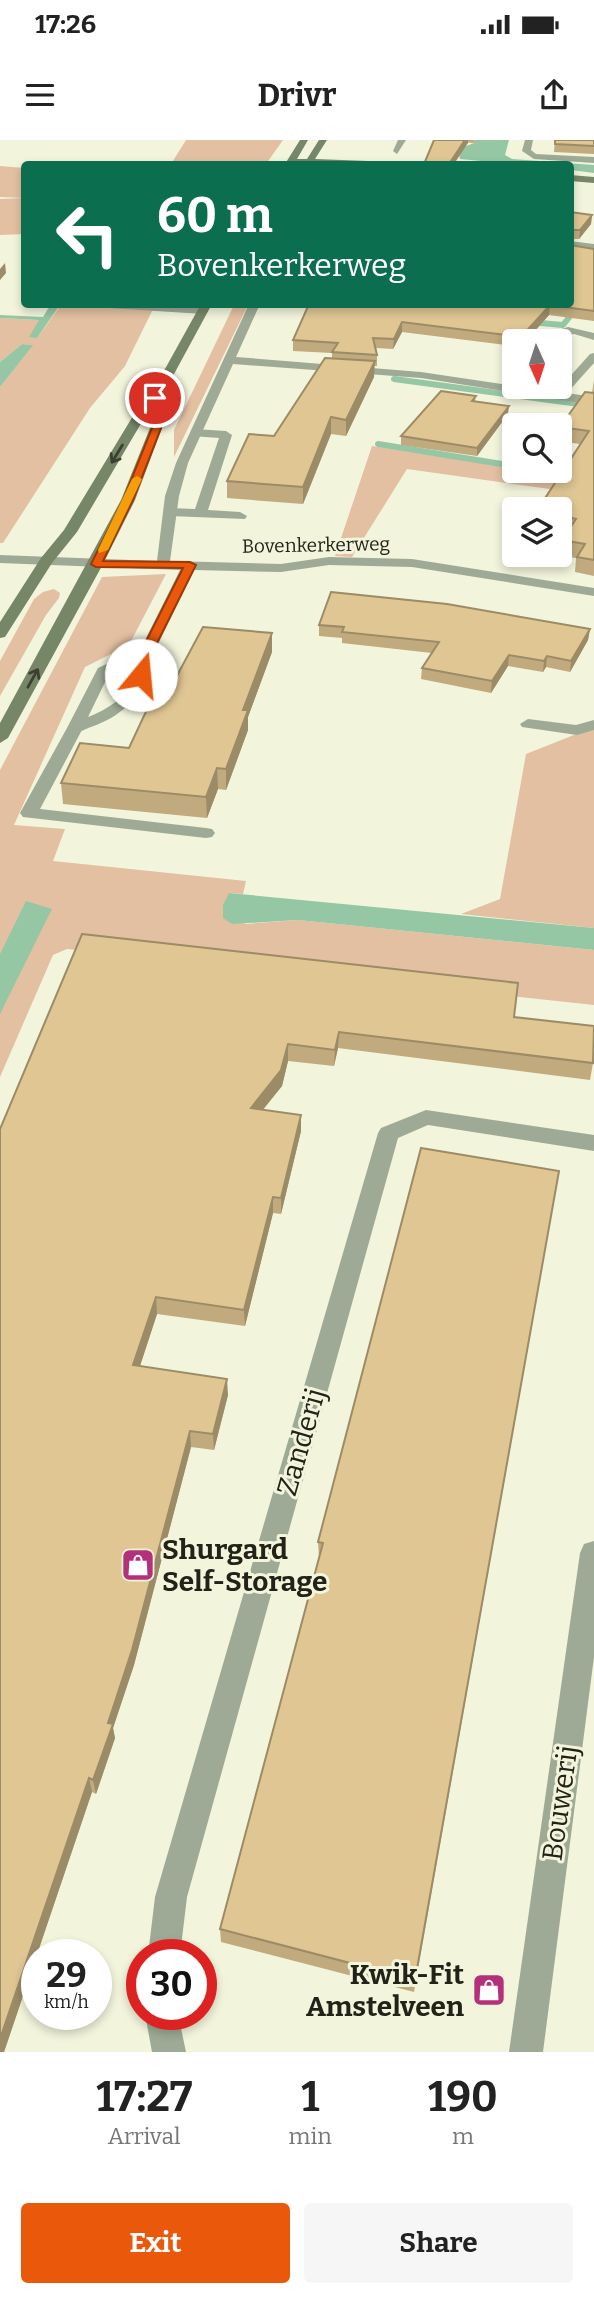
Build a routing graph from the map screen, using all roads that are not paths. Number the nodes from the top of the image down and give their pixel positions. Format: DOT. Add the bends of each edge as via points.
graph roads {
  1 [pos="304,140"];
  2 [pos="323,140"];
  3 [pos="402,140"];
  4 [pos="529,140"];
  5 [pos="397,150"];
  6 [pos="594,160"];
  7 [pos="291,161"];
  8 [pos="309,161"];
  9 [pos="574,178"];
  10 [pos="594,180"];
  11 [pos="574,184"];
  12 [pos="594,186"];
  13 [pos="574,244"];
  14 [pos="594,247"];
  15 [pos="205,308"];
  16 [pos="253,308"];
  17 [pos="572,330"];
  18 [pos="594,337"];
  19 [pos="594,356"];
  20 [pos="230,360"];
  21 [pos="572,381"];
  22 [pos="502,386"];
  23 [pos="572,397"];
  24 [pos="155,398"];
  25 [pos="594,401"];
  26 [pos="195,433"];
  27 [pos="170,512"];
  28 [pos="200,514"];
  29 [pos="240,516"];
  30 [pos="0,559"];
  31 [pos="46,561"];
  32 [pos="96,564"];
  33 [pos="163,565"];
  34 [pos="190,565"];
  35 [pos="594,592"];
  36 [pos="0,634"];
  37 [pos="147,651"];
  38 [pos="528,724"];
  39 [pos="594,725"];
  40 [pos="75,728"];
  41 [pos="0,738"];
  42 [pos="206,833"];
  43 [pos="594,1143"];
  44 [pos="594,1553"];
  45 [pos="166,1939"];
  46 [pos="164,2030"];
  47 [pos="169,2052"];
  48 [pos="526,2052"];
  1 -- 7 [label="main road"];
  2 -- 8 [label="main road"];
  3 -- 5 [label="street"];
  4 -- 6 [label="street" via="526,151 534,156"];
  9 -- 10 [label="main road"];
  11 -- 12 [label="main road"];
  13 -- 14 [label="street"];
  15 -- 24 [label="main road"];
  16 -- 20 [label="street"];
  17 -- 18 [label="street"];
  19 -- 21 [label="street"];
  20 -- 22 [label="street"];
  20 -- 26 [label="street"];
  23 -- 25 [label="street"];
  24 -- 31 [label="main road, one-way" via="142,411 70,532"];
  24 -- 32 [label="main road" via="156,428"];
  26 -- 27 [label="street"];
  26 -- 28 [label="street" via="226,435"];
  27 -- 28 [label="street"];
  27 -- 33 [label="street"];
  28 -- 29 [label="street"];
  30 -- 31 [label="street, Bovenkerkerweg"];
  31 -- 32 [label="street, Bovenkerkerweg"];
  31 -- 36 [label="main road"];
  32 -- 33 [label="street, Bovenkerkerweg"];
  41 -- 32 [label="main road, one-way"];
  33 -- 34 [label="street, Bovenkerkerweg"];
  34 -- 35 [label="street, Bovenkerkerweg" via="412,564"];
  34 -- 37 [label="street"];
  37 -- 40 [label="street" via="103,671"];
  37 -- 40 [label="street" via="129,701 112,714"];
  38 -- 39 [label="street" via="577,730"];
  40 -- 42 [label="street" via="29,813"];
  43 -- 45 [label="street, Zanderij" via="426,1117 389,1133 171,1897"];
  44 -- 48 [label="street, Bouwerij"];
  46 -- 47 [label="street"];
}
